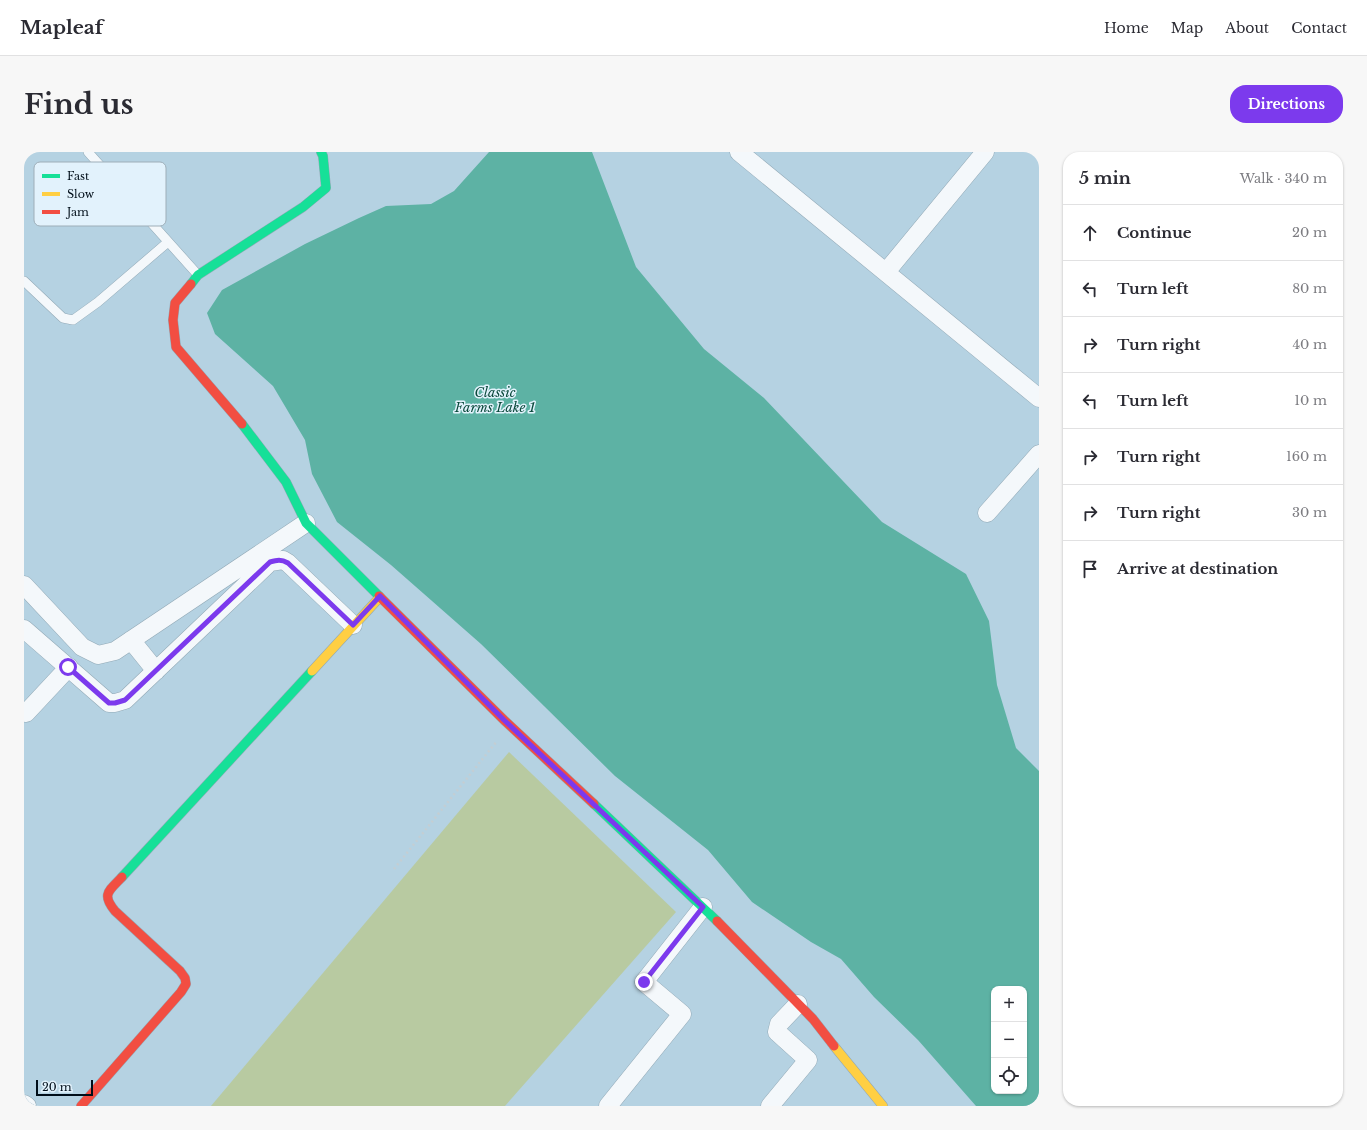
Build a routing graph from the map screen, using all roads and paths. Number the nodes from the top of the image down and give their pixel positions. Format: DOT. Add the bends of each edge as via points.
graph roads {
  1 [pos="88,152"];
  2 [pos="320,152"];
  3 [pos="739,152"];
  4 [pos="985,152"];
  5 [pos="97,162"];
  6 [pos="154,226"];
  7 [pos="168,242"];
  8 [pos="886,272"];
  9 [pos="198,275"];
  10 [pos="24,281"];
  11 [pos="1039,398"];
  12 [pos="1039,454"];
  13 [pos="987,513"];
  14 [pos="306,523"];
  15 [pos="24,585"];
  16 [pos="380,596"];
  17 [pos="353,625"];
  18 [pos="24,629"];
  19 [pos="131,640"];
  20 [pos="68,667"];
  21 [pos="156,671"];
  22 [pos="26,713"];
  23 [pos="510,725"];
  24 [pos="394,869"];
  25 [pos="703,907"];
  26 [pos="798,1004"];
  27 [pos="24,1104"];
  28 [pos="27,1106"];
  29 [pos="81,1106"];
  30 [pos="608,1106"];
  31 [pos="770,1106"];
  32 [pos="883,1106"];
  1 -- 5 [label="lane"];
  2 -- 9 [label="street" via="323,156 326,188 303,207"];
  3 -- 8 [label="street"];
  4 -- 8 [label="street"];
  6 -- 7 [label="lane"];
  7 -- 9 [label="lane"];
  7 -- 10 [label="lane" via="73,320 63,318"];
  8 -- 11 [label="street"];
  9 -- 14 [label="street" via="175,303 173,320 176,347 240,422 286,482"];
  12 -- 13 [label="street"];
  14 -- 16 [label="street"];
  14 -- 19 [label="street"];
  15 -- 19 [label="street" via="82,647 98,655 106,654"];
  16 -- 17 [label="street"];
  16 -- 23 [label="street"];
  17 -- 21 [label="street" via="288,563 278,560 270,562"];
  17 -- 29 [label="street" via="107,896 115,911 180,971 186,984"];
  18 -- 20 [label="street"];
  19 -- 21 [label="street"];
  20 -- 21 [label="street" via="109,703 125,700"];
  20 -- 22 [label="street"];
  23 -- 24 [label="path"];
  23 -- 25 [label="street"];
  25 -- 26 [label="street"];
  25 -- 30 [label="street" via="644,982 682,1014"];
  26 -- 31 [label="street" via="779,1024 777,1032 808,1060"];
  26 -- 32 [label="street"];
  27 -- 28 [label="street"];
}
